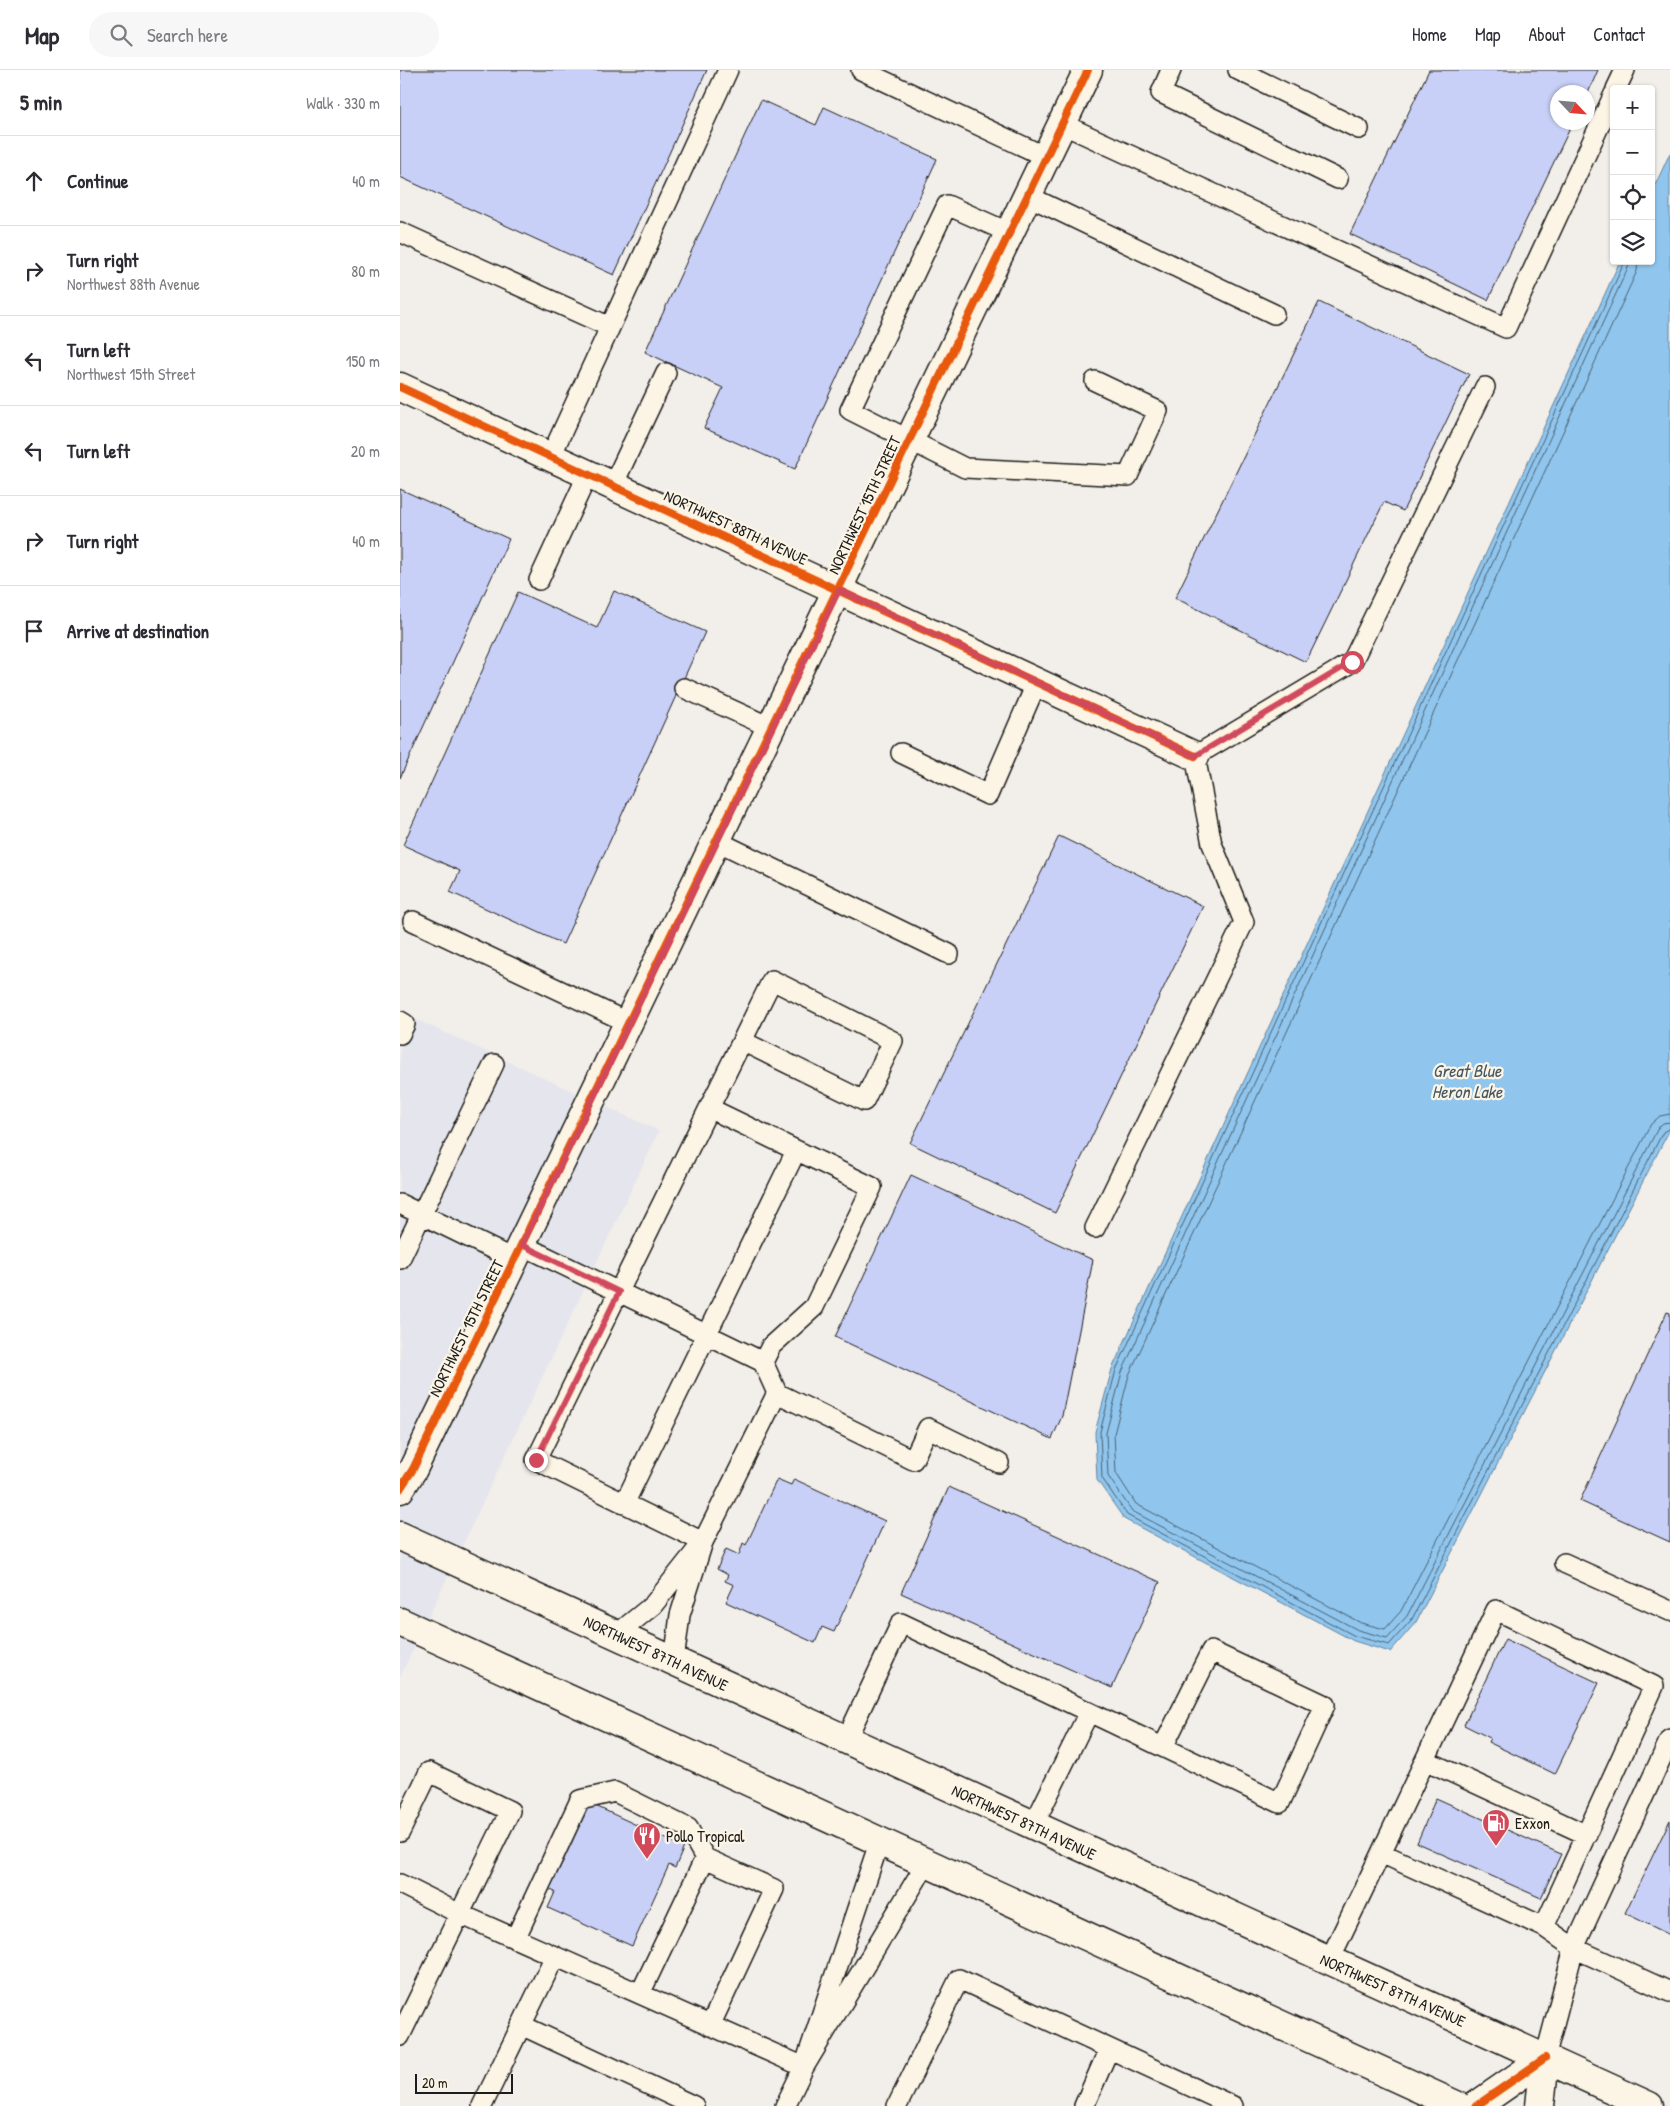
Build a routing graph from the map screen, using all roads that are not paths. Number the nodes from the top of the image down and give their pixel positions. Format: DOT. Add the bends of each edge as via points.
graph roads {
  1 [pos="728,70"];
  2 [pos="861,70"];
  3 [pos="1088,70"];
  4 [pos="1171,70"];
  5 [pos="1238,70"];
  6 [pos="1625,70"];
  7 [pos="1618,85"];
  8 [pos="1610,103"];
  9 [pos="1062,124"];
  10 [pos="1359,130"];
  11 [pos="1046,157"];
  12 [pos="1338,179"];
  13 [pos="1028,196"];
  14 [pos="400,232"];
  15 [pos="1010,233"];
  16 [pos="1274,314"];
  17 [pos="610,327"];
  18 [pos="666,372"];
  19 [pos="1095,381"];
  20 [pos="400,387"];
  21 [pos="1485,387"];
  22 [pos="910,440"];
  23 [pos="550,456"];
  24 [pos="588,474"];
  25 [pos="613,485"];
  26 [pos="539,580"];
  27 [pos="839,590"];
  28 [pos="1037,682"];
  29 [pos="684,688"];
  30 [pos="772,728"];
  31 [pos="901,753"];
  32 [pos="1195,756"];
  33 [pos="717,841"];
  34 [pos="413,921"];
  35 [pos="949,954"];
  36 [pos="400,1021"];
  37 [pos="629,1023"];
  38 [pos="400,1034"];
  39 [pos="742,1041"];
  40 [pos="494,1064"];
  41 [pos="709,1108"];
  42 [pos="796,1150"];
  43 [pos="400,1204"];
  44 [pos="422,1215"];
  45 [pos="1094,1228"];
  46 [pos="518,1252"];
  47 [pos="400,1259"];
  48 [pos="619,1292"];
  49 [pos="707,1335"];
  50 [pos="763,1362"];
  51 [pos="777,1393"];
  52 [pos="999,1463"];
  53 [pos="400,1489"];
  54 [pos="624,1504"];
  55 [pos="400,1536"];
  56 [pos="704,1542"];
  57 [pos="1564,1563"];
  58 [pos="1670,1611"];
  59 [pos="400,1622"];
  60 [pos="616,1635"];
  61 [pos="674,1661"];
  62 [pos="1089,1712"];
  63 [pos="1670,1739"];
  64 [pos="846,1740"];
  65 [pos="1163,1748"];
  66 [pos="1425,1760"];
  67 [pos="1033,1826"];
  68 [pos="400,1832"];
  69 [pos="1587,1835"];
  70 [pos="880,1840"];
  71 [pos="1381,1853"];
  72 [pos="706,1858"];
  73 [pos="927,1862"];
  74 [pos="400,1884"];
  75 [pos="460,1914"];
  76 [pos="1544,1927"];
  77 [pos="515,1939"];
  78 [pos="1574,1948"];
  79 [pos="555,1956"];
  80 [pos="1329,1961"];
  81 [pos="1670,1992"];
  82 [pos="640,1994"];
  83 [pos="521,2025"];
  84 [pos="710,2026"];
  85 [pos="400,2036"];
  86 [pos="1109,2049"];
  87 [pos="1545,2058"];
  88 [pos="804,2067"];
  89 [pos="482,2106"];
  90 [pos="694,2106"];
  91 [pos="785,2106"];
  92 [pos="897,2106"];
  93 [pos="1084,2106"];
  94 [pos="1234,2106"];
  95 [pos="1458,2106"];
  96 [pos="1476,2106"];
  97 [pos="1540,2106"];
  98 [pos="1649,2106"];
  1 -- 17 [label="lane"];
  2 -- 11 [label="lane"];
  3 -- 9 [label="street, NORTHWEST 15TH STREET"];
  4 -- 12 [label="lane" via="1161,93"];
  5 -- 10 [label="lane"];
  6 -- 7 [label="lane"];
  8 -- 9 [label="lane" via="1506,328"];
  9 -- 11 [label="street, NORTHWEST 15TH STREET"];
  11 -- 13 [label="street, NORTHWEST 15TH STREET"];
  13 -- 15 [label="street, NORTHWEST 15TH STREET"];
  13 -- 16 [label="lane"];
  14 -- 17 [label="lane"];
  15 -- 22 [label="street, NORTHWEST 15TH STREET"];
  15 -- 22 [label="lane" via="947,205 850,410"];
  17 -- 23 [label="lane"];
  18 -- 25 [label="lane"];
  19 -- 22 [label="lane" via="1158,411 1128,476 965,468"];
  20 -- 23 [label="street, NORTHWEST 88TH AVENUE"];
  21 -- 32 [label="lane" via="1352,662"];
  22 -- 27 [label="street, NORTHWEST 15TH STREET"];
  23 -- 24 [label="street, NORTHWEST 88TH AVENUE"];
  24 -- 25 [label="street, NORTHWEST 88TH AVENUE"];
  24 -- 26 [label="lane"];
  25 -- 27 [label="street, NORTHWEST 88TH AVENUE"];
  27 -- 28 [label="street, NORTHWEST 88TH AVENUE"];
  27 -- 30 [label="street, NORTHWEST 15TH STREET"];
  28 -- 31 [label="lane" via="988,795"];
  28 -- 32 [label="street, NORTHWEST 88TH AVENUE"];
  29 -- 30 [label="lane"];
  30 -- 33 [label="street, NORTHWEST 15TH STREET"];
  32 -- 45 [label="lane" via="1212,844 1244,922"];
  33 -- 35 [label="lane"];
  33 -- 37 [label="street, NORTHWEST 15TH STREET"];
  34 -- 37 [label="lane"];
  36 -- 38 [label="lane" via="405,1024"];
  37 -- 46 [label="street, NORTHWEST 15TH STREET"];
  39 -- 39 [label="lane" via="772,980 893,1041 864,1101"];
  39 -- 41 [label="lane"];
  40 -- 44 [label="lane"];
  41 -- 42 [label="lane"];
  41 -- 48 [label="lane"];
  42 -- 49 [label="lane"];
  42 -- 50 [label="lane" via="872,1187 814,1307 771,1346"];
  43 -- 44 [label="lane"];
  44 -- 46 [label="lane"];
  44 -- 47 [label="lane"];
  46 -- 48 [label="lane"];
  46 -- 53 [label="street, NORTHWEST 15TH STREET" via="413,1469"];
  48 -- 49 [label="lane"];
  48 -- 54 [label="lane" via="536,1460"];
  49 -- 50 [label="lane"];
  49 -- 54 [label="lane"];
  50 -- 51 [label="lane"];
  51 -- 52 [label="lane" via="913,1460 928,1428"];
  51 -- 56 [label="lane"];
  54 -- 56 [label="lane"];
  55 -- 60 [label="street, NORTHWEST 87TH AVENUE"];
  56 -- 60 [label="lane" via="653,1605"];
  56 -- 61 [label="lane" via="680,1614"];
  57 -- 58 [label="lane"];
  59 -- 70 [label="street"];
  60 -- 61 [label="street, NORTHWEST 87TH AVENUE"];
  61 -- 64 [label="street, NORTHWEST 87TH AVENUE"];
  62 -- 64 [label="lane" via="901,1623"];
  62 -- 65 [label="lane"];
  62 -- 67 [label="lane"];
  63 -- 78 [label="lane"];
  64 -- 67 [label="street, NORTHWEST 87TH AVENUE"];
  65 -- 65 [label="lane" via="1280,1803 1325,1705 1211,1651"];
  66 -- 69 [label="lane"];
  66 -- 69 [label="lane" via="1496,1610 1654,1686"];
  66 -- 71 [label="lane"];
  67 -- 80 [label="street, NORTHWEST 87TH AVENUE"];
  68 -- 75 [label="lane" via="429,1772 510,1811"];
  69 -- 76 [label="lane"];
  70 -- 73 [label="street"];
  70 -- 88 [label="lane"];
  71 -- 76 [label="lane"];
  71 -- 80 [label="lane"];
  72 -- 77 [label="lane" via="688,1828 615,1792 580,1800"];
  72 -- 82 [label="lane"];
  72 -- 84 [label="lane" via="774,1889"];
  73 -- 88 [label="lane"];
  73 -- 95 [label="street"];
  74 -- 75 [label="lane"];
  75 -- 77 [label="lane"];
  75 -- 85 [label="lane"];
  76 -- 78 [label="lane"];
  77 -- 79 [label="lane"];
  78 -- 81 [label="lane"];
  78 -- 87 [label="lane"];
  79 -- 82 [label="lane"];
  79 -- 83 [label="lane"];
  80 -- 87 [label="street, NORTHWEST 87TH AVENUE"];
  82 -- 84 [label="lane"];
  83 -- 89 [label="lane"];
  83 -- 90 [label="lane"];
  84 -- 88 [label="lane"];
  86 -- 92 [label="lane" via="959,1979"];
  86 -- 93 [label="lane"];
  86 -- 94 [label="lane"];
  87 -- 96 [label="street"];
  87 -- 97 [label="street"];
  87 -- 98 [label="street, NORTHWEST 87TH AVENUE"];
  88 -- 91 [label="lane"];
}
